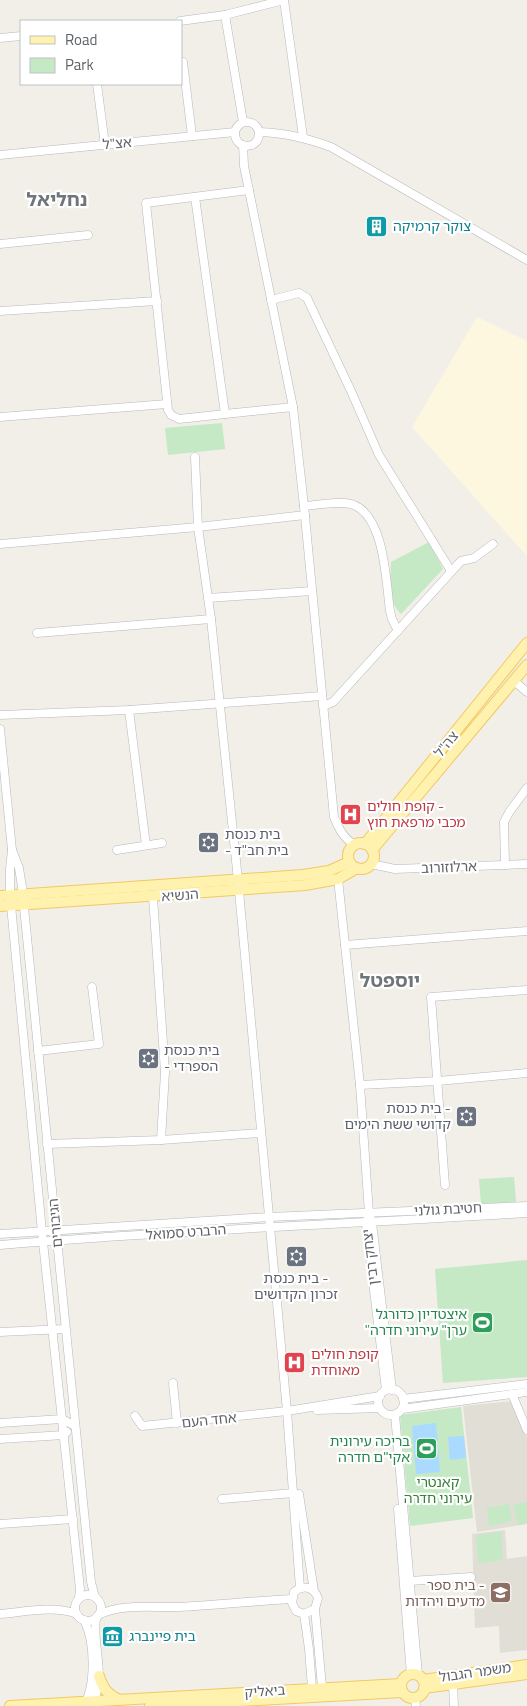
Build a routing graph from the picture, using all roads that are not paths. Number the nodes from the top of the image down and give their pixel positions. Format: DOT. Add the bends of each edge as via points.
graph roads {
  1 [pos="225,16"];
  2 [pos="182,21"];
  3 [pos="20,36"];
  4 [pos="0,38"];
  5 [pos="183,62"];
  6 [pos="97,85"];
  7 [pos="243,122"];
  8 [pos="235,132"];
  9 [pos="259,132"];
  10 [pos="192,136"];
  11 [pos="303,137"];
  12 [pos="105,145"];
  13 [pos="243,145"];
  14 [pos="0,155"];
  15 [pos="249,190"];
  16 [pos="195,197"];
  17 [pos="88,235"];
  18 [pos="0,244"];
  19 [pos="527,260"];
  20 [pos="271,300"];
  21 [pos="157,301"];
  22 [pos="0,312"];
  23 [pos="166,404"];
  24 [pos="293,408"];
  25 [pos="225,414"];
  26 [pos="0,418"];
  27 [pos="195,457"];
  28 [pos="305,510"];
  29 [pos="198,526"];
  30 [pos="0,544"];
  31 [pos="493,544"];
  32 [pos="452,570"];
  33 [pos="312,591"];
  34 [pos="208,598"];
  35 [pos="211,618"];
  36 [pos="398,631"];
  37 [pos="37,633"];
  38 [pos="527,643"];
  39 [pos="527,665"];
  40 [pos="514,680"];
  41 [pos="527,692"];
  42 [pos="322,696"];
  43 [pos="219,705"];
  44 [pos="323,706"];
  45 [pos="129,710"];
  46 [pos="0,715"];
  47 [pos="0,729"];
  48 [pos="1,758"];
  49 [pos="527,788"];
  50 [pos="4,805"];
  51 [pos="162,843"];
  52 [pos="146,845"];
  53 [pos="364,846"];
  54 [pos="12,850"];
  55 [pos="117,850"];
  56 [pos="371,864"];
  57 [pos="527,864"];
  58 [pos="353,865"];
  59 [pos="505,865"];
  60 [pos="338,879"];
  61 [pos="238,885"];
  62 [pos="153,897"];
  63 [pos="7,899"];
  64 [pos="24,899"];
  65 [pos="0,906"];
  66 [pos="527,931"];
  67 [pos="345,945"];
  68 [pos="92,987"];
  69 [pos="527,990"];
  70 [pos="38,1051"];
  71 [pos="527,1073"];
  72 [pos="438,1081"];
  73 [pos="360,1085"];
  74 [pos="261,1133"];
  75 [pos="161,1140"];
  76 [pos="47,1144"];
  77 [pos="446,1185"];
  78 [pos="527,1206"];
  79 [pos="369,1213"];
  80 [pos="527,1213"];
  81 [pos="269,1217"];
  82 [pos="369,1223"];
  83 [pos="270,1227"];
  84 [pos="55,1230"];
  85 [pos="42,1231"];
  86 [pos="0,1234"];
  87 [pos="56,1240"];
  88 [pos="43,1242"];
  89 [pos="0,1245"];
  90 [pos="53,1329"];
  91 [pos="65,1329"];
  92 [pos="0,1332"];
  93 [pos="173,1383"];
  94 [pos="527,1384"];
  95 [pos="386,1392"];
  96 [pos="527,1392"];
  97 [pos="512,1394"];
  98 [pos="403,1399"];
  99 [pos="380,1408"];
  100 [pos="402,1408"];
  101 [pos="287,1411"];
  102 [pos="392,1415"];
  103 [pos="135,1416"];
  104 [pos="62,1419"];
  105 [pos="0,1423"];
  106 [pos="177,1423"];
  107 [pos="75,1426"];
  108 [pos="527,1430"];
  109 [pos="64,1434"];
  110 [pos="0,1439"];
  111 [pos="294,1493"];
  112 [pos="222,1498"];
  113 [pos="73,1519"];
  114 [pos="0,1524"];
  115 [pos="471,1577"];
  116 [pos="410,1582"];
  117 [pos="300,1588"];
  118 [pos="314,1591"];
  119 [pos="97,1599"];
  120 [pos="292,1599"];
  121 [pos="78,1600"];
  122 [pos="126,1608"];
  123 [pos="315,1609"];
  124 [pos="51,1611"];
  125 [pos="0,1614"];
  126 [pos="77,1614"];
  127 [pos="304,1614"];
  128 [pos="97,1616"];
  129 [pos="84,1620"];
  130 [pos="527,1665"];
  131 [pos="527,1674"];
  132 [pos="99,1676"];
  133 [pos="419,1679"];
  134 [pos="453,1684"];
  135 [pos="402,1688"];
  136 [pos="318,1694"];
  137 [pos="121,1700"];
  138 [pos="415,1702"];
  139 [pos="88,1704"];
  140 [pos="10,1706"];
  141 [pos="150,1706"];
  142 [pos="454,1706"];
  1 -- 2 [label="street"];
  1 -- 7 [label="street"];
  1 -- 11 [label="street" via="284,0"];
  3 -- 4 [label="street"];
  5 -- 10 [label="street"];
  6 -- 12 [label="street"];
  7 -- 8 [label="street"];
  7 -- 9 [label="street" via="253,124"];
  8 -- 10 [label="street, אצ\"ל"];
  8 -- 13 [label="street" via="236,140"];
  9 -- 11 [label="street"];
  9 -- 13 [label="street" via="254,143"];
  10 -- 12 [label="street, אצ\"ל"];
  11 -- 19 [label="street" via="331,147"];
  12 -- 14 [label="street, אצ\"ל"];
  13 -- 15 [label="street"];
  15 -- 16 [label="street"];
  15 -- 20 [label="street"];
  16 -- 21 [label="street" via="146,203"];
  16 -- 25 [label="street"];
  17 -- 18 [label="street"];
  20 -- 24 [label="street"];
  20 -- 32 [label="street" via="299,293 308,298 379,455"];
  21 -- 22 [label="street"];
  21 -- 23 [label="street"];
  23 -- 25 [label="street" via="171,415 179,419"];
  23 -- 26 [label="street"];
  24 -- 25 [label="street"];
  24 -- 28 [label="street"];
  27 -- 29 [label="street"];
  28 -- 29 [label="street"];
  28 -- 33 [label="street"];
  28 -- 36 [label="street" via="348,503 356,505 371,520 381,546 390,611"];
  29 -- 30 [label="street"];
  29 -- 34 [label="street"];
  31 -- 32 [label="street" via="474,558 461,561"];
  32 -- 36 [label="street"];
  33 -- 34 [label="street"];
  33 -- 42 [label="street"];
  34 -- 35 [label="street"];
  35 -- 37 [label="street"];
  35 -- 43 [label="street"];
  36 -- 44 [label="street" via="333,702"];
  38 -- 53 [label="main road, צה\"ל"];
  39 -- 40 [label="main road, צה\"ל"];
  40 -- 41 [label="street"];
  40 -- 53 [label="main road, צה\"ל"];
  42 -- 43 [label="street"];
  42 -- 44 [label="street"];
  43 -- 45 [label="street"];
  43 -- 61 [label="street"];
  44 -- 53 [label="street" via="334,818 347,841"];
  45 -- 46 [label="street"];
  45 -- 52 [label="street"];
  47 -- 48 [label="street, הגיבורים"];
  48 -- 50 [label="street, הגיבורים"];
  49 -- 59 [label="street" via="504,822"];
  50 -- 54 [label="street, הגיבורים"];
  51 -- 52 [label="street"];
  52 -- 55 [label="street"];
  53 -- 56 [label="main road" via="374,858"];
  53 -- 58 [label="main road" via="348,854"];
  54 -- 63 [label="street, הגיבורים"];
  54 -- 64 [label="street, הגיבורים" via="19,868"];
  56 -- 58 [label="main road" via="364,868"];
  56 -- 59 [label="street, ארלוזורוב" via="394,869"];
  57 -- 59 [label="street, ארלוזורוב"];
  58 -- 60 [label="main road, הנשיא"];
  58 -- 61 [label="main road, הנשיא"];
  60 -- 61 [label="main road, הנשיא" via="305,885"];
  60 -- 67 [label="street, יצחק רבין"];
  61 -- 62 [label="main road, הנשיא"];
  61 -- 64 [label="main road, הנשיא"];
  61 -- 74 [label="street"];
  62 -- 64 [label="main road, הנשיא"];
  62 -- 75 [label="street" via="164,1072"];
  63 -- 64 [label="main road, הנשיא"];
  63 -- 65 [label="main road, הנשיא"];
  63 -- 85 [label="street, הגיבורים"];
  64 -- 70 [label="street, הגיבורים"];
  66 -- 67 [label="street"];
  67 -- 73 [label="street, יצחק רבין"];
  68 -- 70 [label="street" via="99,1044"];
  69 -- 72 [label="street" via="431,997"];
  70 -- 76 [label="street, הגיבורים"];
  71 -- 72 [label="street"];
  72 -- 73 [label="street"];
  72 -- 77 [label="street"];
  73 -- 79 [label="street, יצחק רבין"];
  74 -- 75 [label="street"];
  74 -- 81 [label="street"];
  75 -- 76 [label="street"];
  76 -- 84 [label="street, הגיבורים"];
  78 -- 79 [label="street, חטיבת גולני"];
  79 -- 81 [label="street, הרברט סמואל"];
  79 -- 82 [label="street, יצחק רבין"];
  80 -- 82 [label="street, חטיבת גולני"];
  81 -- 83 [label="street"];
  81 -- 84 [label="street, הרברט סמואל"];
  82 -- 83 [label="street, הרברט סמואל"];
  82 -- 95 [label="street, יצחק רבין"];
  83 -- 87 [label="street, הרברט סמואל"];
  83 -- 101 [label="street"];
  84 -- 85 [label="street, הרברט סמואל"];
  84 -- 87 [label="street, הגיבורים"];
  85 -- 86 [label="street, הרברט סמואל"];
  85 -- 88 [label="street, הגיבורים"];
  87 -- 88 [label="street, הרברט סמואל"];
  87 -- 91 [label="street, הגיבורים"];
  88 -- 89 [label="street, הרברט סמואל"];
  88 -- 90 [label="street, הגיבורים"];
  90 -- 91 [label="street"];
  90 -- 92 [label="street"];
  90 -- 104 [label="street, הגיבורים"];
  91 -- 107 [label="street, הגיבורים"];
  93 -- 106 [label="street"];
  94 -- 98 [label="street"];
  95 -- 98 [label="street" via="398,1392"];
  95 -- 99 [label="street" via="378,1400"];
  95 -- 101 [label="street, אחד העם"];
  96 -- 97 [label="street"];
  97 -- 100 [label="street"];
  97 -- 108 [label="street"];
  98 -- 100 [label="street"];
  99 -- 101 [label="street, אחד העם"];
  99 -- 102 [label="street"];
  100 -- 102 [label="street"];
  101 -- 106 [label="street, אחד העם"];
  101 -- 111 [label="street"];
  101 -- 118 [label="street"];
  102 -- 116 [label="street"];
  102 -- 133 [label="street"];
  103 -- 106 [label="street, אחד העם" via="142,1426"];
  104 -- 105 [label="street"];
  104 -- 107 [label="street"];
  104 -- 109 [label="street, הגיבורים"];
  107 -- 109 [label="street"];
  107 -- 119 [label="street, הגיבורים" via="91,1582"];
  109 -- 110 [label="street"];
  109 -- 113 [label="street, הגיבורים"];
  111 -- 112 [label="street"];
  111 -- 117 [label="street"];
  113 -- 114 [label="street"];
  113 -- 121 [label="street, הגיבורים" via="80,1589"];
  115 -- 116 [label="street"];
  116 -- 133 [label="street"];
  117 -- 118 [label="street"];
  117 -- 120 [label="street"];
  118 -- 123 [label="street" via="318,1598"];
  119 -- 121 [label="street" via="86,1595"];
  119 -- 122 [label="street"];
  119 -- 128 [label="street" via="101,1608"];
  120 -- 122 [label="street"];
  120 -- 127 [label="street" via="296,1611"];
  121 -- 124 [label="street" via="66,1608"];
  121 -- 126 [label="street" via="75,1606"];
  122 -- 128 [label="street" via="112,1609"];
  123 -- 127 [label="street"];
  123 -- 136 [label="street"];
  124 -- 125 [label="street"];
  124 -- 126 [label="street"];
  126 -- 129 [label="street"];
  127 -- 136 [label="street"];
  128 -- 129 [label="street"];
  128 -- 132 [label="street"];
  129 -- 139 [label="street" via="89,1632 92,1667"];
  130 -- 133 [label="main road, משמר הגבול"];
  131 -- 134 [label="main road, משמר הגבול"];
  132 -- 137 [label="main road" via="106,1692"];
  132 -- 139 [label="street"];
  133 -- 134 [label="main road, משמר הגבול"];
  133 -- 135 [label="main road" via="405,1677"];
  133 -- 138 [label="main road" via="422,1693"];
  134 -- 142 [label="street"];
  135 -- 136 [label="main road, ביאליק"];
  135 -- 138 [label="main road"];
  136 -- 137 [label="main road, ביאליק"];
  136 -- 141 [label="main road, ביאליק"];
  137 -- 139 [label="main road, ביאליק"];
  139 -- 140 [label="main road, ביאליק"];
}
